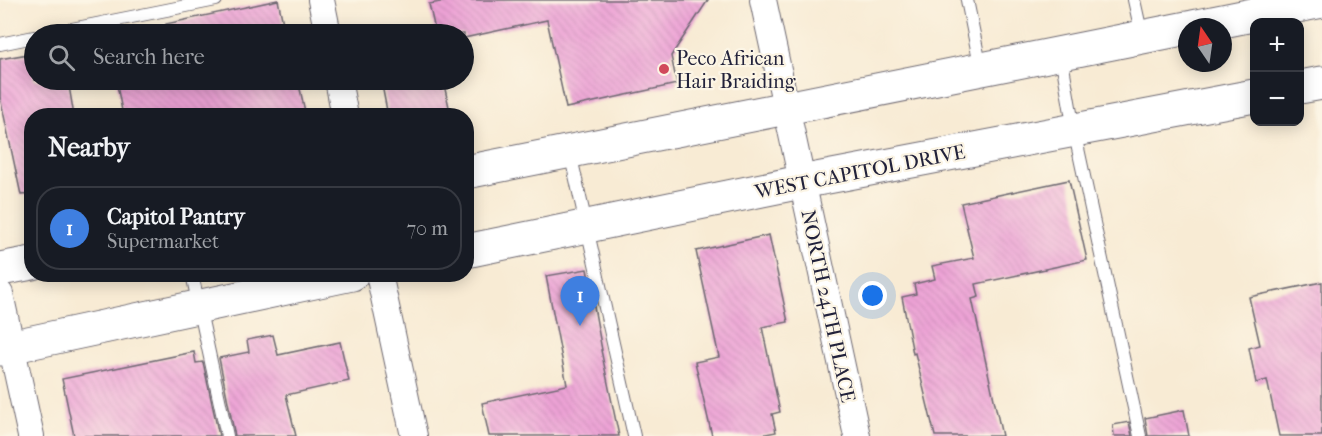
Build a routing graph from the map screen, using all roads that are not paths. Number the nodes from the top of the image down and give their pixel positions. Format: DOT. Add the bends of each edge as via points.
graph roads {
  1 [pos="216,0"];
  2 [pos="321,0"];
  3 [pos="763,0"];
  4 [pos="967,0"];
  5 [pos="1134,0"];
  6 [pos="1322,1"];
  7 [pos="1232,19"];
  8 [pos="97,24"];
  9 [pos="326,24"];
  10 [pos="1178,30"];
  11 [pos="1143,37"];
  12 [pos="24,39"];
  13 [pos="0,44"];
  14 [pos="1061,54"];
  15 [pos="981,69"];
  16 [pos="1322,83"];
  17 [pos="1304,86"];
  18 [pos="340,90"];
  19 [pos="1250,97"];
  20 [pos="343,108"];
  21 [pos="788,108"];
  22 [pos="1074,130"];
  23 [pos="570,152"];
  24 [pos="474,170"];
  25 [pos="801,182"];
  26 [pos="587,226"];
  27 [pos="474,249"];
  28 [pos="24,264"];
  29 [pos="0,269"];
  30 [pos="194,282"];
  31 [pos="315,282"];
  32 [pos="381,282"];
  33 [pos="0,294"];
  34 [pos="199,307"];
  35 [pos="6,347"];
  36 [pos="31,436"];
  37 [pos="227,436"];
  38 [pos="414,436"];
  39 [pos="634,436"];
  40 [pos="857,436"];
  41 [pos="1140,436"];
  1 -- 8 [label="lane"];
  2 -- 9 [label="street"];
  3 -- 21 [label="street, NORTH 24TH PLACE"];
  4 -- 15 [label="lane"];
  5 -- 11 [label="lane"];
  6 -- 7 [label="main road"];
  10 -- 11 [label="main road"];
  11 -- 14 [label="main road"];
  12 -- 13 [label="lane"];
  14 -- 15 [label="main road"];
  14 -- 22 [label="lane"];
  15 -- 21 [label="main road"];
  16 -- 17 [label="main road"];
  18 -- 20 [label="street"];
  19 -- 22 [label="main road, WEST CAPITOL DRIVE"];
  21 -- 23 [label="main road"];
  21 -- 25 [label="street, NORTH 24TH PLACE"];
  22 -- 25 [label="main road, WEST CAPITOL DRIVE"];
  22 -- 41 [label="lane"];
  23 -- 24 [label="main road"];
  23 -- 26 [label="lane"];
  25 -- 26 [label="main road, WEST CAPITOL DRIVE"];
  25 -- 40 [label="street, NORTH 24TH PLACE"];
  26 -- 27 [label="main road, WEST CAPITOL DRIVE"];
  26 -- 39 [label="lane"];
  28 -- 29 [label="main road"];
  30 -- 34 [label="lane"];
  31 -- 34 [label="main road"];
  32 -- 38 [label="street"];
  33 -- 35 [label="street"];
  34 -- 35 [label="main road"];
  34 -- 37 [label="lane"];
  35 -- 36 [label="street"];
}
